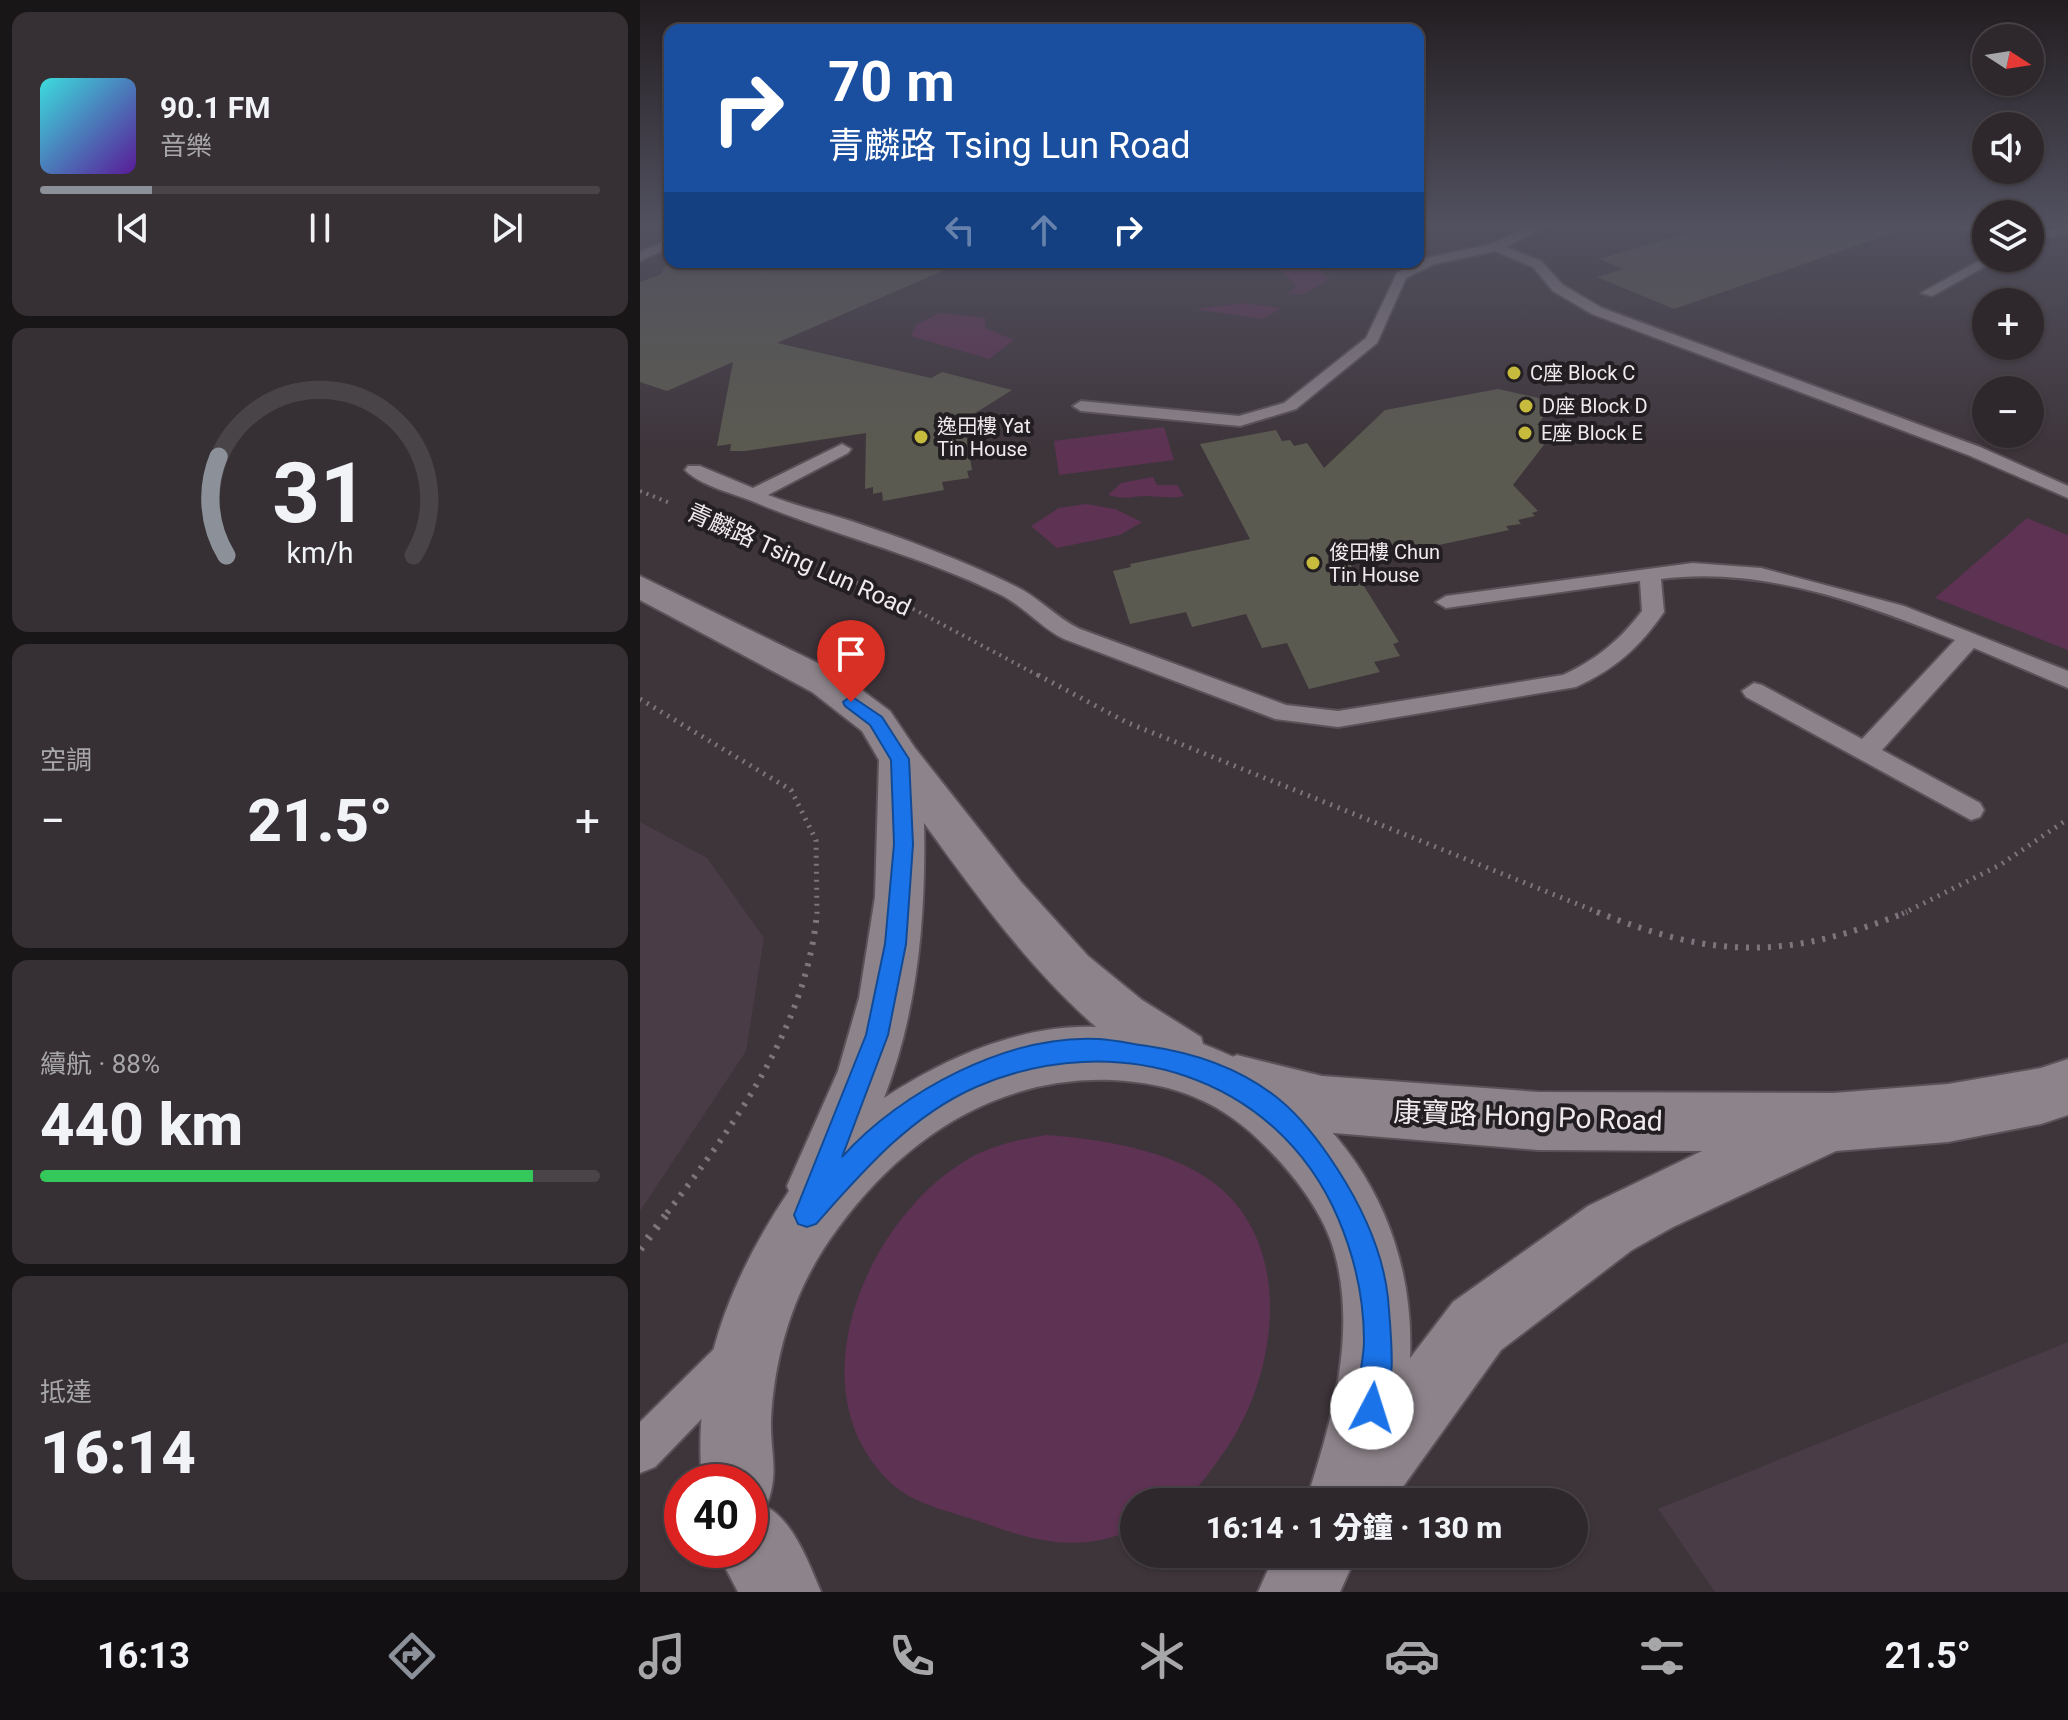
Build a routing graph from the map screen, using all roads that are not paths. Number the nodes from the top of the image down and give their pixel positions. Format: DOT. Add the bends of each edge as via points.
graph roads {
  1 [pos="1390,300"];
  2 [pos="1579,300"];
  3 [pos="1081,406"];
  4 [pos="842,449"];
  5 [pos="694,470"];
  6 [pos="2068,493"];
  7 [pos="754,495"];
  8 [pos="1650,574"];
  9 [pos="640,586"];
  10 [pos="1446,602"];
  11 [pos="1969,639"];
  12 [pos="2068,680"];
  13 [pos="1754,691"];
  14 [pos="1865,752"];
  15 [pos="900,759"];
  16 [pos="1971,810"];
  17 [pos="1210,1072"];
  18 [pos="2068,1087"];
  19 [pos="1833,1122"];
  20 [pos="807,1215"];
  21 [pos="745,1346"];
  22 [pos="640,1452"];
  23 [pos="736,1464"];
  24 [pos="1348,1488"];
  25 [pos="1355,1488"];
  26 [pos="768,1568"];
  27 [pos="1310,1568"];
  28 [pos="782,1592"];
  29 [pos="1297,1592"];
  1 -- 3 [label="lane" via="1372,340 1290,406 1240,421"];
  2 -- 6 [label="lane" via="1974,451"];
  4 -- 7 [label="lane"];
  5 -- 7 [label="lane"];
  7 -- 8 [label="lane" via="1004,588 1072,634 1283,713 1316,719 1362,717 1535,689 1585,675 1628,645 1653,612"];
  8 -- 10 [label="lane"];
  8 -- 11 [label="lane" via="1714,568 1776,576"];
  9 -- 15 [label="street" via="826,683 876,721"];
  11 -- 12 [label="lane"];
  11 -- 14 [label="lane"];
  13 -- 14 [label="lane"];
  14 -- 16 [label="lane"];
  15 -- 17 [label="street" via="1004,896 1070,972 1123,1017"];
  15 -- 20 [label="street" via="904,844 890,975 877,1035"];
  17 -- 19 [label="street, 康寶路 Hong Po Road" via="1322,1104 1415,1114 1538,1121"];
  17 -- 20 [label="street" via="1098,1050 1035,1056 969,1079 917,1108 864,1151"];
  17 -- 24 [label="street" via="1272,1109 1313,1153 1346,1205 1371,1266 1378,1341 1372,1408"];
  18 -- 19 [label="street, 康寶路 Hong Po Road" via="1948,1113"];
  19 -- 25 [label="street, 康寶路 Hong Po Road" via="1610,1228 1477,1326"];
  20 -- 21 [label="street" via="771,1279"];
  21 -- 22 [label="lane"];
  21 -- 23 [label="street"];
  26 -- 28 [label="street"];
  27 -- 29 [label="street"];
}
